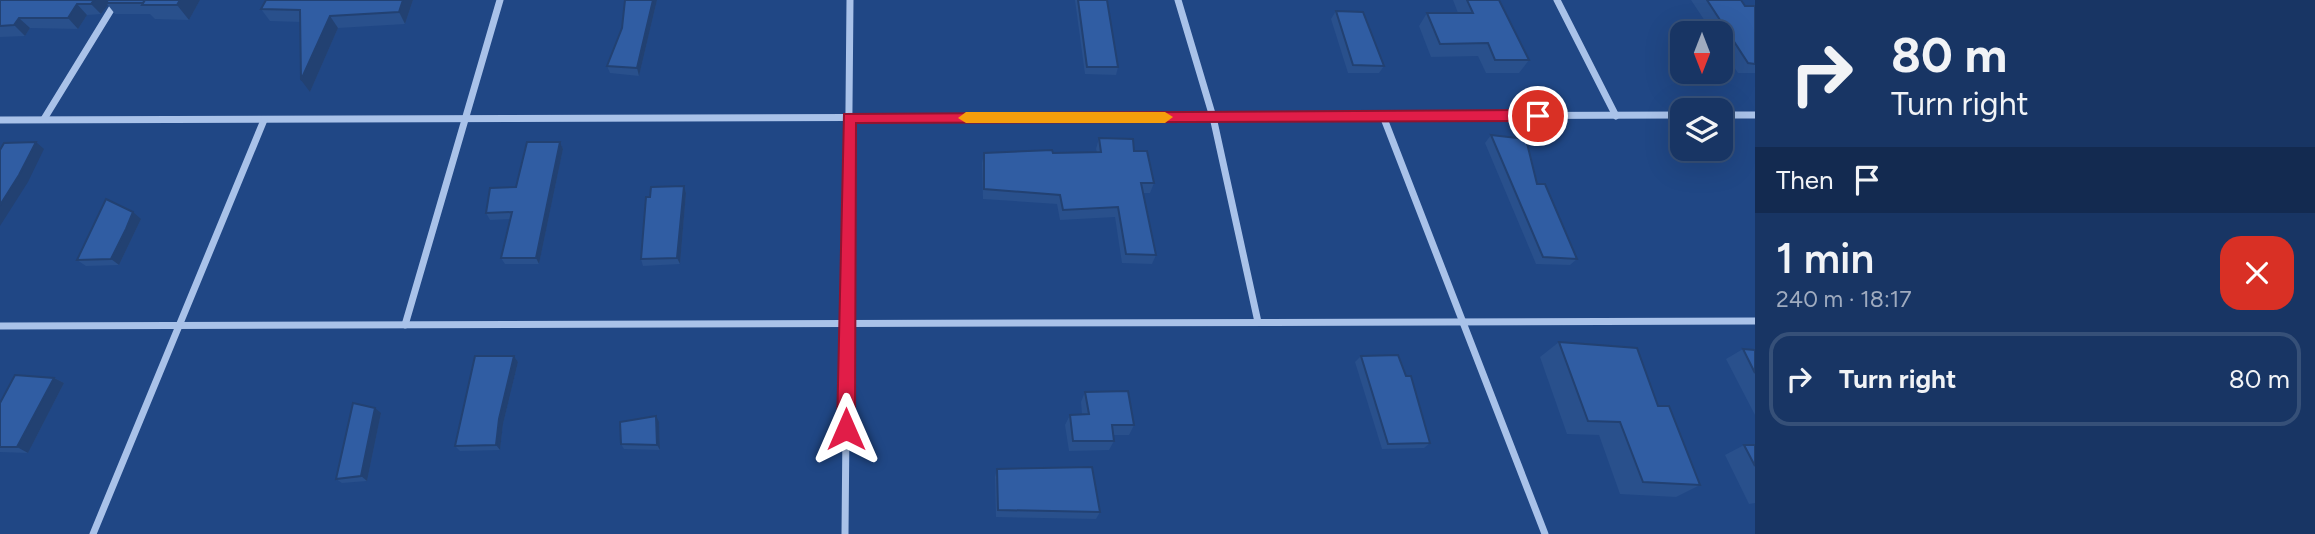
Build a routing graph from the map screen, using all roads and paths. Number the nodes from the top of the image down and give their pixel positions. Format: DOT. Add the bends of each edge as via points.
graph roads {
  1 [pos="117,0"];
  2 [pos="500,0"];
  3 [pos="850,0"];
  4 [pos="1178,0"];
  5 [pos="1557,0"];
  6 [pos="1670,115"];
  7 [pos="1733,115"];
  8 [pos="1755,115"];
  9 [pos="1383,116"];
  10 [pos="1616,116"];
  11 [pos="1213,117"];
  12 [pos="849,118"];
  13 [pos="465,119"];
  14 [pos="0,120"];
  15 [pos="44,120"];
  16 [pos="264,120"];
  17 [pos="1755,321"];
  18 [pos="1258,322"];
  19 [pos="1460,322"];
  20 [pos="847,323"];
  21 [pos="405,324"];
  22 [pos="179,325"];
  23 [pos="0,326"];
  24 [pos="93,534"];
  25 [pos="845,534"];
  26 [pos="1545,534"];
  1 -- 15 [label="street"];
  2 -- 13 [label="street"];
  3 -- 12 [label="street"];
  4 -- 11 [label="street"];
  5 -- 10 [label="street"];
  6 -- 10 [label="street"];
  7 -- 8 [label="street"];
  9 -- 10 [label="street"];
  9 -- 11 [label="street"];
  9 -- 19 [label="street"];
  11 -- 12 [label="street"];
  11 -- 18 [label="street"];
  12 -- 13 [label="street"];
  12 -- 20 [label="street"];
  13 -- 16 [label="street"];
  13 -- 21 [label="street"];
  14 -- 15 [label="street"];
  15 -- 16 [label="street"];
  16 -- 22 [label="street"];
  17 -- 19 [label="street"];
  18 -- 19 [label="street"];
  18 -- 20 [label="street"];
  19 -- 26 [label="street"];
  20 -- 21 [label="street"];
  20 -- 25 [label="street"];
  21 -- 22 [label="street"];
  22 -- 23 [label="street"];
  22 -- 24 [label="street"];
}
